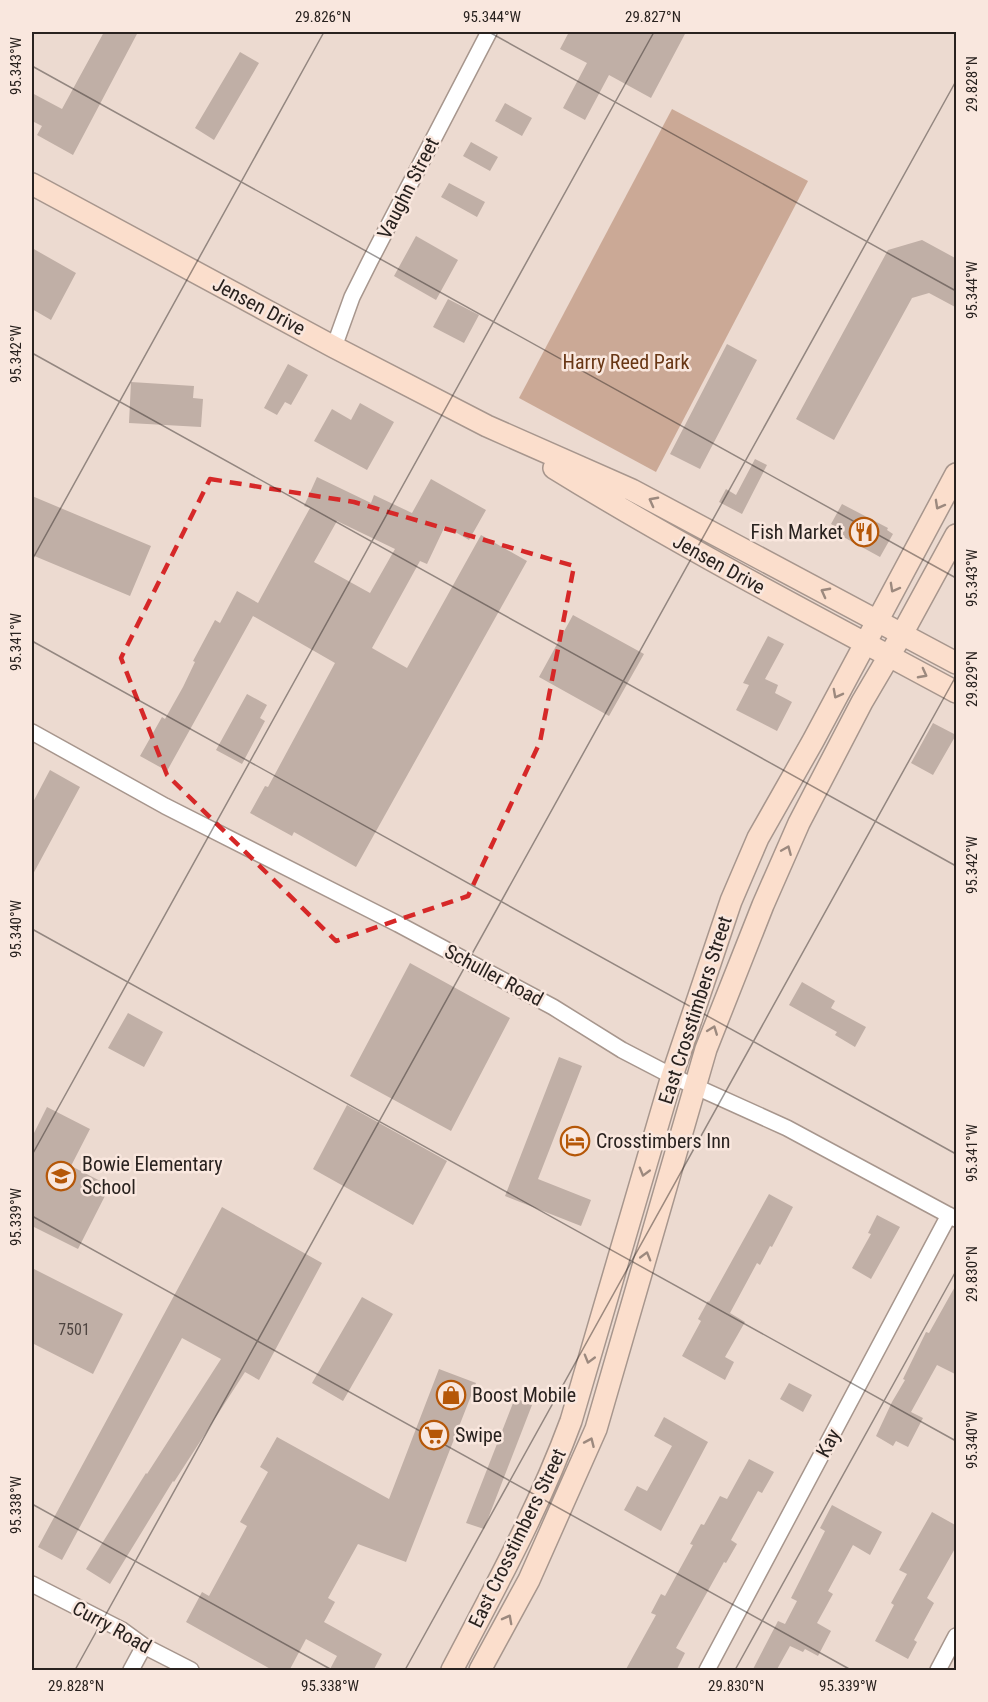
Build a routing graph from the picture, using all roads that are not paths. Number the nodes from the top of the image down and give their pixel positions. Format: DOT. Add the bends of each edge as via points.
graph roads {
  1 [pos="489,32"];
  2 [pos="32,184"];
  3 [pos="334,347"];
  4 [pos="487,426"];
  5 [pos="957,474"];
  6 [pos="957,535"];
  7 [pos="877,620"];
  8 [pos="902,634"];
  9 [pos="865,642"];
  10 [pos="889,656"];
  11 [pos="957,663"];
  12 [pos="957,692"];
  13 [pos="32,732"];
  14 [pos="734,894"];
  15 [pos="761,911"];
  16 [pos="672,1076"];
  17 [pos="695,1086"];
  18 [pos="953,1217"];
  19 [pos="600,1322"];
  20 [pos="626,1327"];
  21 [pos="505,1570"];
  22 [pos="529,1580"];
  23 [pos="32,1584"];
  24 [pos="957,1636"];
  25 [pos="144,1646"];
  26 [pos="131,1671"];
  27 [pos="191,1671"];
  28 [pos="452,1671"];
  29 [pos="480,1671"];
  30 [pos="707,1671"];
  31 [pos="938,1671"];
  1 -- 3 [label="street, Vaughn Street" via="352,297"];
  2 -- 3 [label="main road, Jensen Drive"];
  3 -- 4 [label="main road, Jensen Drive"];
  7 -- 4 [label="main road, Jensen Drive, one-way" via="632,490"];
  4 -- 9 [label="main road, Jensen Drive" via="700,555"];
  5 -- 7 [label="main road, East Crosstimbers Street, one-way"];
  6 -- 8 [label="main road, East Crosstimbers Street"];
  7 -- 8 [label="main road, Jensen Drive"];
  7 -- 9 [label="main road, East Crosstimbers Street"];
  8 -- 10 [label="main road, East Crosstimbers Street"];
  8 -- 11 [label="main road, Jensen Drive"];
  9 -- 10 [label="main road, Jensen Drive"];
  9 -- 14 [label="main road, East Crosstimbers Street, one-way" via="758,838"];
  10 -- 12 [label="main road, Jensen Drive, one-way"];
  15 -- 10 [label="main road, East Crosstimbers Street, one-way" via="799,823"];
  13 -- 16 [label="street, Schuller Road" via="165,806 553,1007"];
  14 -- 15 [label="main road"];
  14 -- 16 [label="main road, East Crosstimbers Street"];
  17 -- 15 [label="main road, East Crosstimbers Street, one-way"];
  16 -- 17 [label="street, Schuller Road"];
  16 -- 19 [label="main road, East Crosstimbers Street, one-way"];
  17 -- 18 [label="street, Schuller Road" via="787,1128"];
  20 -- 17 [label="main road, East Crosstimbers Street, one-way"];
  18 -- 30 [label="street, Kay"];
  19 -- 20 [label="main road"];
  19 -- 21 [label="main road, East Crosstimbers Street, one-way" via="557,1460"];
  22 -- 20 [label="main road, East Crosstimbers Street, one-way" via="596,1429"];
  21 -- 22 [label="main road"];
  21 -- 28 [label="main road, East Crosstimbers Street"];
  29 -- 22 [label="main road, East Crosstimbers Street, one-way"];
  23 -- 25 [label="street, Curry Road" via="122,1630"];
  24 -- 31 [label="street"];
  25 -- 26 [label="street"];
  25 -- 27 [label="street, Curry Road"];
}
